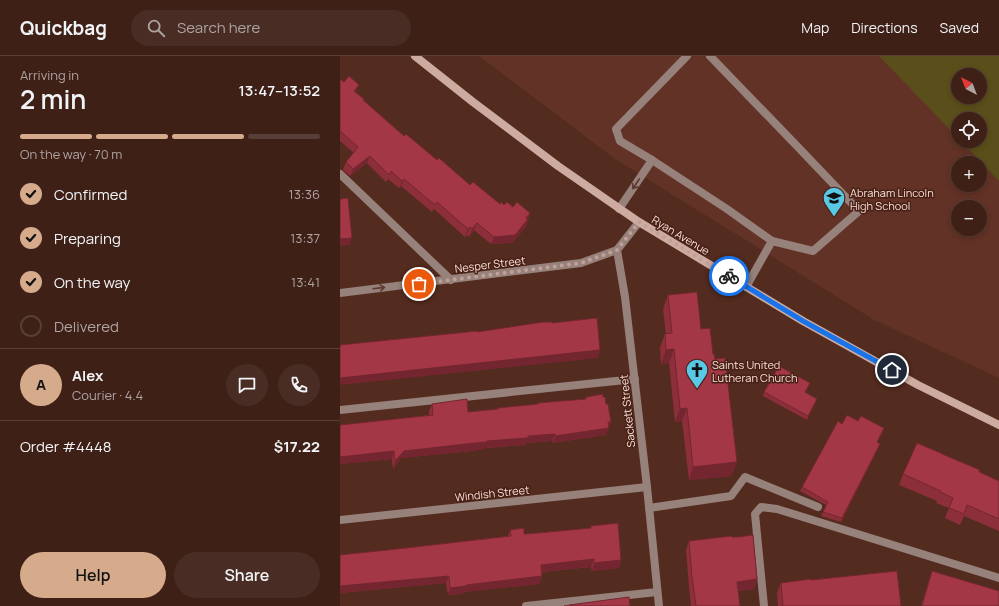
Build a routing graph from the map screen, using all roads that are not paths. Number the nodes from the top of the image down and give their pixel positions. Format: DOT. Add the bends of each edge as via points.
graph roads {
  1 [pos="415,56"];
  2 [pos="687,56"];
  3 [pos="710,56"];
  4 [pos="652,160"];
  5 [pos="340,174"];
  6 [pos="344,182"];
  7 [pos="620,209"];
  8 [pos="639,222"];
  9 [pos="772,241"];
  10 [pos="617,250"];
  11 [pos="451,280"];
  12 [pos="746,287"];
  13 [pos="340,293"];
  14 [pos="635,379"];
  15 [pos="340,410"];
  16 [pos="999,425"];
  17 [pos="647,487"];
  18 [pos="818,506"];
  19 [pos="649,508"];
  20 [pos="340,520"];
  21 [pos="999,578"];
  22 [pos="657,592"];
  23 [pos="526,606"];
  24 [pos="659,606"];
  25 [pos="764,606"];
  1 -- 7 [label="street, Ryan Avenue" via="558,166"];
  2 -- 4 [label="street" via="616,129 620,141"];
  3 -- 9 [label="street" via="859,211 813,250"];
  4 -- 7 [label="street, one-way"];
  4 -- 9 [label="street"];
  5 -- 6 [label="street"];
  6 -- 11 [label="street"];
  7 -- 8 [label="street, Ryan Avenue"];
  8 -- 10 [label="street"];
  8 -- 12 [label="street, Ryan Avenue"];
  9 -- 12 [label="street"];
  10 -- 11 [label="street, Nesper Street" via="581,263"];
  10 -- 14 [label="street, Sackett Street"];
  13 -- 11 [label="street, Nesper Street, one-way"];
  12 -- 16 [label="street, Ryan Avenue" via="918,384"];
  14 -- 15 [label="street"];
  14 -- 17 [label="street, Sackett Street"];
  17 -- 19 [label="street, Sackett Street"];
  17 -- 20 [label="street, Windish Street"];
  18 -- 19 [label="street" via="745,477 731,496"];
  19 -- 22 [label="street, Sackett Street"];
  21 -- 25 [label="street" via="776,509 762,507 755,514"];
  22 -- 23 [label="street"];
  22 -- 24 [label="street, Sackett Street"];
}
